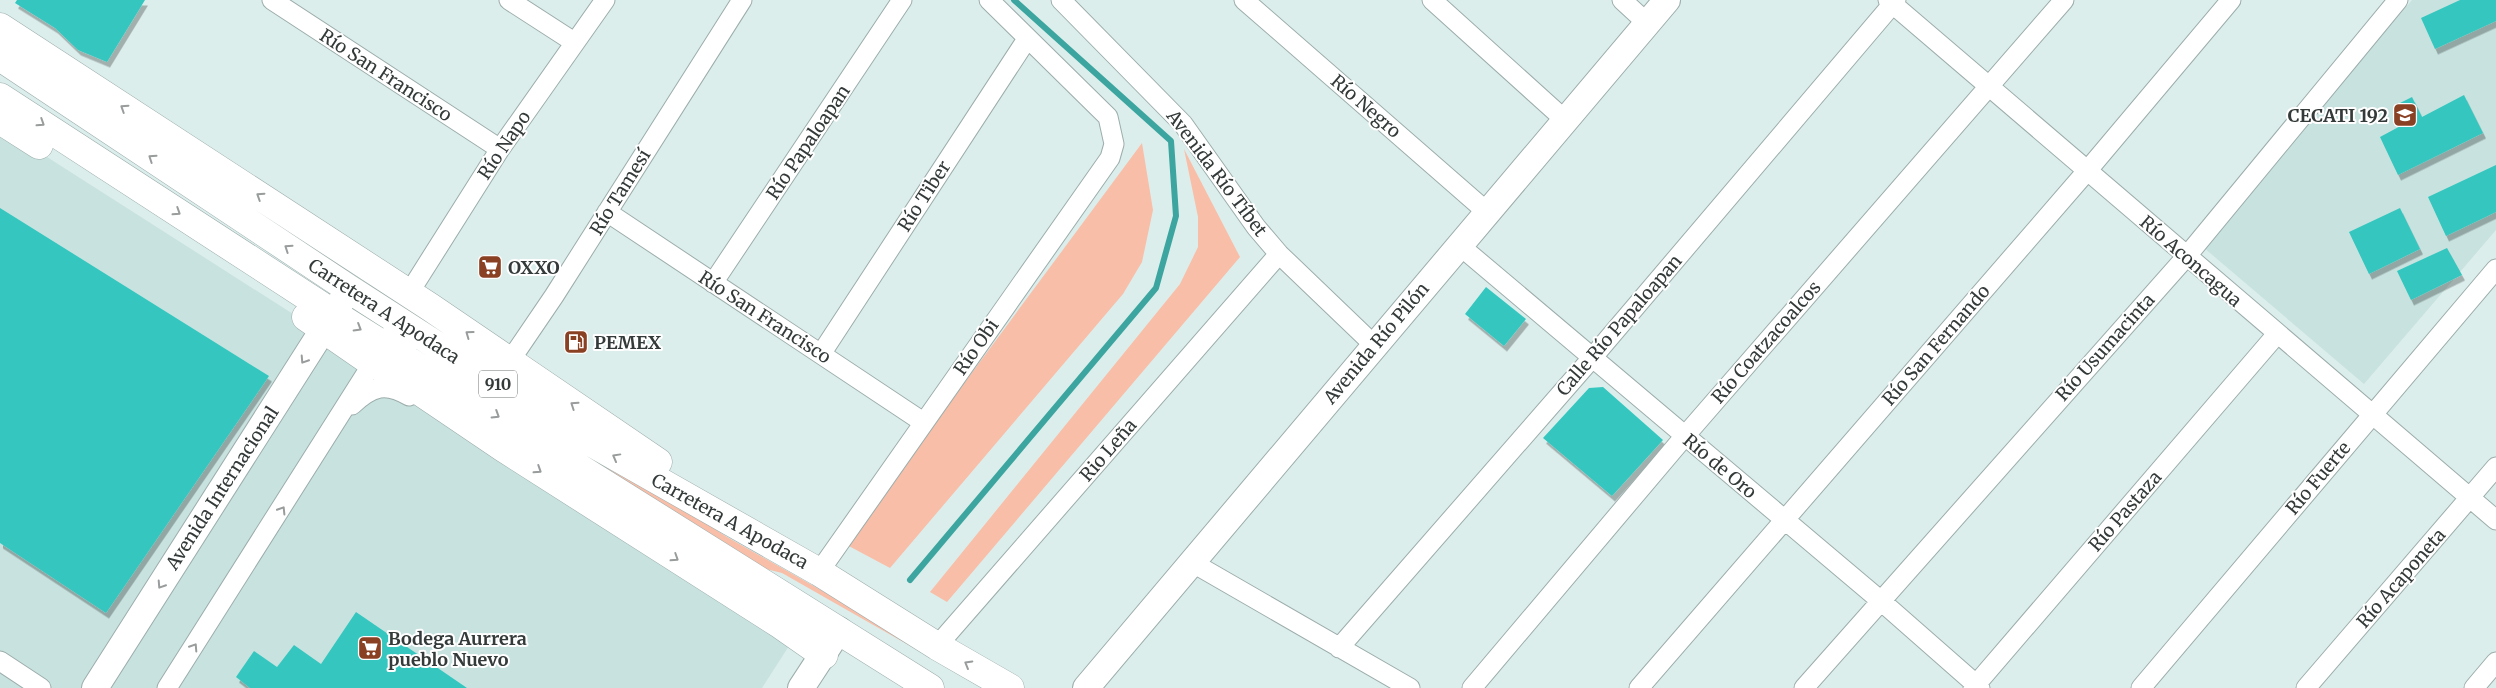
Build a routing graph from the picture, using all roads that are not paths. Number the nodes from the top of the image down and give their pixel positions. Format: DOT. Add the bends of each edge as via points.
graph roads {
  1 [pos="272,0"];
  2 [pos="509,0"];
  3 [pos="604,0"];
  4 [pos="902,0"];
  5 [pos="989,0"];
  6 [pos="1061,0"];
  7 [pos="1244,0"];
  8 [pos="1432,0"];
  9 [pos="1622,0"];
  10 [pos="1667,0"];
  11 [pos="2064,0"];
  12 [pos="2231,0"];
  13 [pos="2398,0"];
  14 [pos="740,1"];
  15 [pos="1892,1"];
  16 [pos="1647,23"];
  17 [pos="0,27"];
  18 [pos="1027,39"];
  19 [pos="574,42"];
  20 [pos="0,56"];
  21 [pos="1989,86"];
  22 [pos="0,97"];
  23 [pos="0,120"];
  24 [pos="1566,120"];
  25 [pos="500,149"];
  26 [pos="2087,170"];
  27 [pos="607,212"];
  28 [pos="1487,212"];
  29 [pos="1458,245"];
  30 [pos="1280,254"];
  31 [pos="2186,257"];
  32 [pos="2496,269"];
  33 [pos="713,283"];
  34 [pos="349,289"];
  35 [pos="409,293"];
  36 [pos="329,322"];
  37 [pos="406,324"];
  38 [pos="2277,334"];
  39 [pos="1374,345"];
  40 [pos="821,354"];
  41 [pos="1592,358"];
  42 [pos="389,359"];
  43 [pos="502,372"];
  44 [pos="425,395"];
  45 [pos="2372,413"];
  46 [pos="341,416"];
  47 [pos="923,422"];
  48 [pos="1684,437"];
  49 [pos="2496,467"];
  50 [pos="2470,498"];
  51 [pos="1784,519"];
  52 [pos="2496,520"];
  53 [pos="1193,563"];
  54 [pos="819,572"];
  55 [pos="1881,601"];
  56 [pos="839,630"];
  57 [pos="937,646"];
  58 [pos="1339,648"];
  59 [pos="824,655"];
  60 [pos="0,661"];
  61 [pos="2496,662"];
  62 [pos="1976,687"];
  63 [pos="41,688"];
  64 [pos="95,688"];
  65 [pos="167,688"];
  66 [pos="801,688"];
  67 [pos="930,688"];
  68 [pos="1010,688"];
  69 [pos="1086,688"];
  70 [pos="1410,688"];
  71 [pos="1472,688"];
  72 [pos="1639,688"];
  73 [pos="1804,688"];
  74 [pos="2140,688"];
  75 [pos="2306,688"];
  76 [pos="2474,688"];
  1 -- 25 [label="street, Río San Francisco"];
  2 -- 19 [label="street"];
  3 -- 19 [label="street, Río Napo"];
  4 -- 33 [label="street, Río Papaloapan"];
  5 -- 18 [label="street"];
  6 -- 30 [label="street, Avenida Río Tíbet" via="1183,124 1256,227"];
  7 -- 28 [label="street, Río Negro"];
  8 -- 24 [label="street"];
  9 -- 16 [label="street"];
  10 -- 16 [label="main road, Avenida Río Pilón"];
  11 -- 21 [label="street, Río Coatzacoalcos"];
  12 -- 26 [label="street, Río San Fernando"];
  13 -- 31 [label="street, Río Usumacinta"];
  14 -- 27 [label="street, Río Tamesí"];
  15 -- 21 [label="street, Río Aconcagua"];
  15 -- 41 [label="street, Calle Río Papaloapan"];
  16 -- 24 [label="main road, Avenida Río Pilón"];
  35 -- 17 [label="main road, one-way"];
  18 -- 40 [label="street, Río Tiber"];
  18 -- 47 [label="street, Río Obi" via="1108,117 1114,144 1110,158"];
  19 -- 25 [label="street, Río Napo"];
  34 -- 20 [label="main road, Carretera A Apodaca / 910, one-way"];
  21 -- 26 [label="street, Río Aconcagua"];
  21 -- 48 [label="street, Río Coatzacoalcos"];
  22 -- 36 [label="main road, Carretera A Apodaca / 910, one-way"];
  23 -- 36 [label="main road"];
  24 -- 28 [label="main road, Avenida Río Pilón"];
  25 -- 35 [label="street, Río Napo"];
  26 -- 31 [label="street, Río Aconcagua"];
  26 -- 51 [label="street, Río San Fernando"];
  27 -- 33 [label="street, Río San Francisco"];
  27 -- 43 [label="street, Río Tamesí"];
  28 -- 29 [label="main road, Avenida Río Pilón"];
  29 -- 39 [label="main road, Avenida Río Pilón"];
  29 -- 41 [label="street, Río de Oro"];
  30 -- 39 [label="street, Avenida Río Tíbet"];
  30 -- 57 [label="street, Rio Leña"];
  31 -- 38 [label="street, Río Aconcagua"];
  31 -- 55 [label="street, Río Usumacinta"];
  32 -- 45 [label="street, Río Fuerte"];
  33 -- 40 [label="street, Río San Francisco"];
  34 -- 36 [label="main road, Avenida Internacional"];
  34 -- 37 [label="main road, Carretera A Apodaca / 910"];
  43 -- 35 [label="main road, one-way"];
  36 -- 42 [label="main road, Carretera A Apodaca / 910, one-way"];
  36 -- 64 [label="main road, Avenida Internacional, one-way"];
  37 -- 42 [label="main road"];
  37 -- 43 [label="main road, Carretera A Apodaca / 910"];
  38 -- 45 [label="street, Río Aconcagua"];
  38 -- 62 [label="street, Río Pastaza"];
  39 -- 53 [label="main road, Avenida Río Pilón"];
  40 -- 47 [label="street, Río San Francisco"];
  41 -- 48 [label="street, Río de Oro"];
  41 -- 58 [label="street, Calle Río Papaloapan"];
  42 -- 44 [label="main road"];
  42 -- 46 [label="street"];
  42 -- 56 [label="main road, Carretera A Apodaca / 910, one-way"];
  54 -- 43 [label="main road, Carretera A Apodaca, one-way" via="725,518 685,481"];
  44 -- 46 [label="street" via="411,398 386,386 356,401"];
  44 -- 59 [label="main road, one-way"];
  45 -- 50 [label="street, Río Aconcagua"];
  45 -- 74 [label="street, Río Fuerte"];
  65 -- 46 [label="street, one-way"];
  47 -- 54 [label="street, Río Obi"];
  48 -- 51 [label="street, Río de Oro"];
  48 -- 71 [label="street, Río Coatzacoalcos"];
  49 -- 50 [label="street, Río Acaponeta"];
  50 -- 52 [label="street, Río Aconcagua"];
  50 -- 75 [label="street, Río Acaponeta"];
  51 -- 55 [label="street, Río de Oro"];
  51 -- 72 [label="street, Río San Fernando"];
  53 -- 58 [label="street"];
  53 -- 69 [label="main road, Avenida Río Pilón"];
  54 -- 57 [label="main road, Carretera A Apodaca"];
  55 -- 62 [label="street, Río de Oro"];
  55 -- 73 [label="street, Río Usumacinta"];
  56 -- 59 [label="main road"];
  56 -- 67 [label="main road, Carretera A Apodaca / 910"];
  68 -- 57 [label="main road, Carretera A Apodaca, one-way"];
  58 -- 70 [label="street"];
  59 -- 66 [label="main road"];
  60 -- 63 [label="street"];
  61 -- 76 [label="street"];
}
